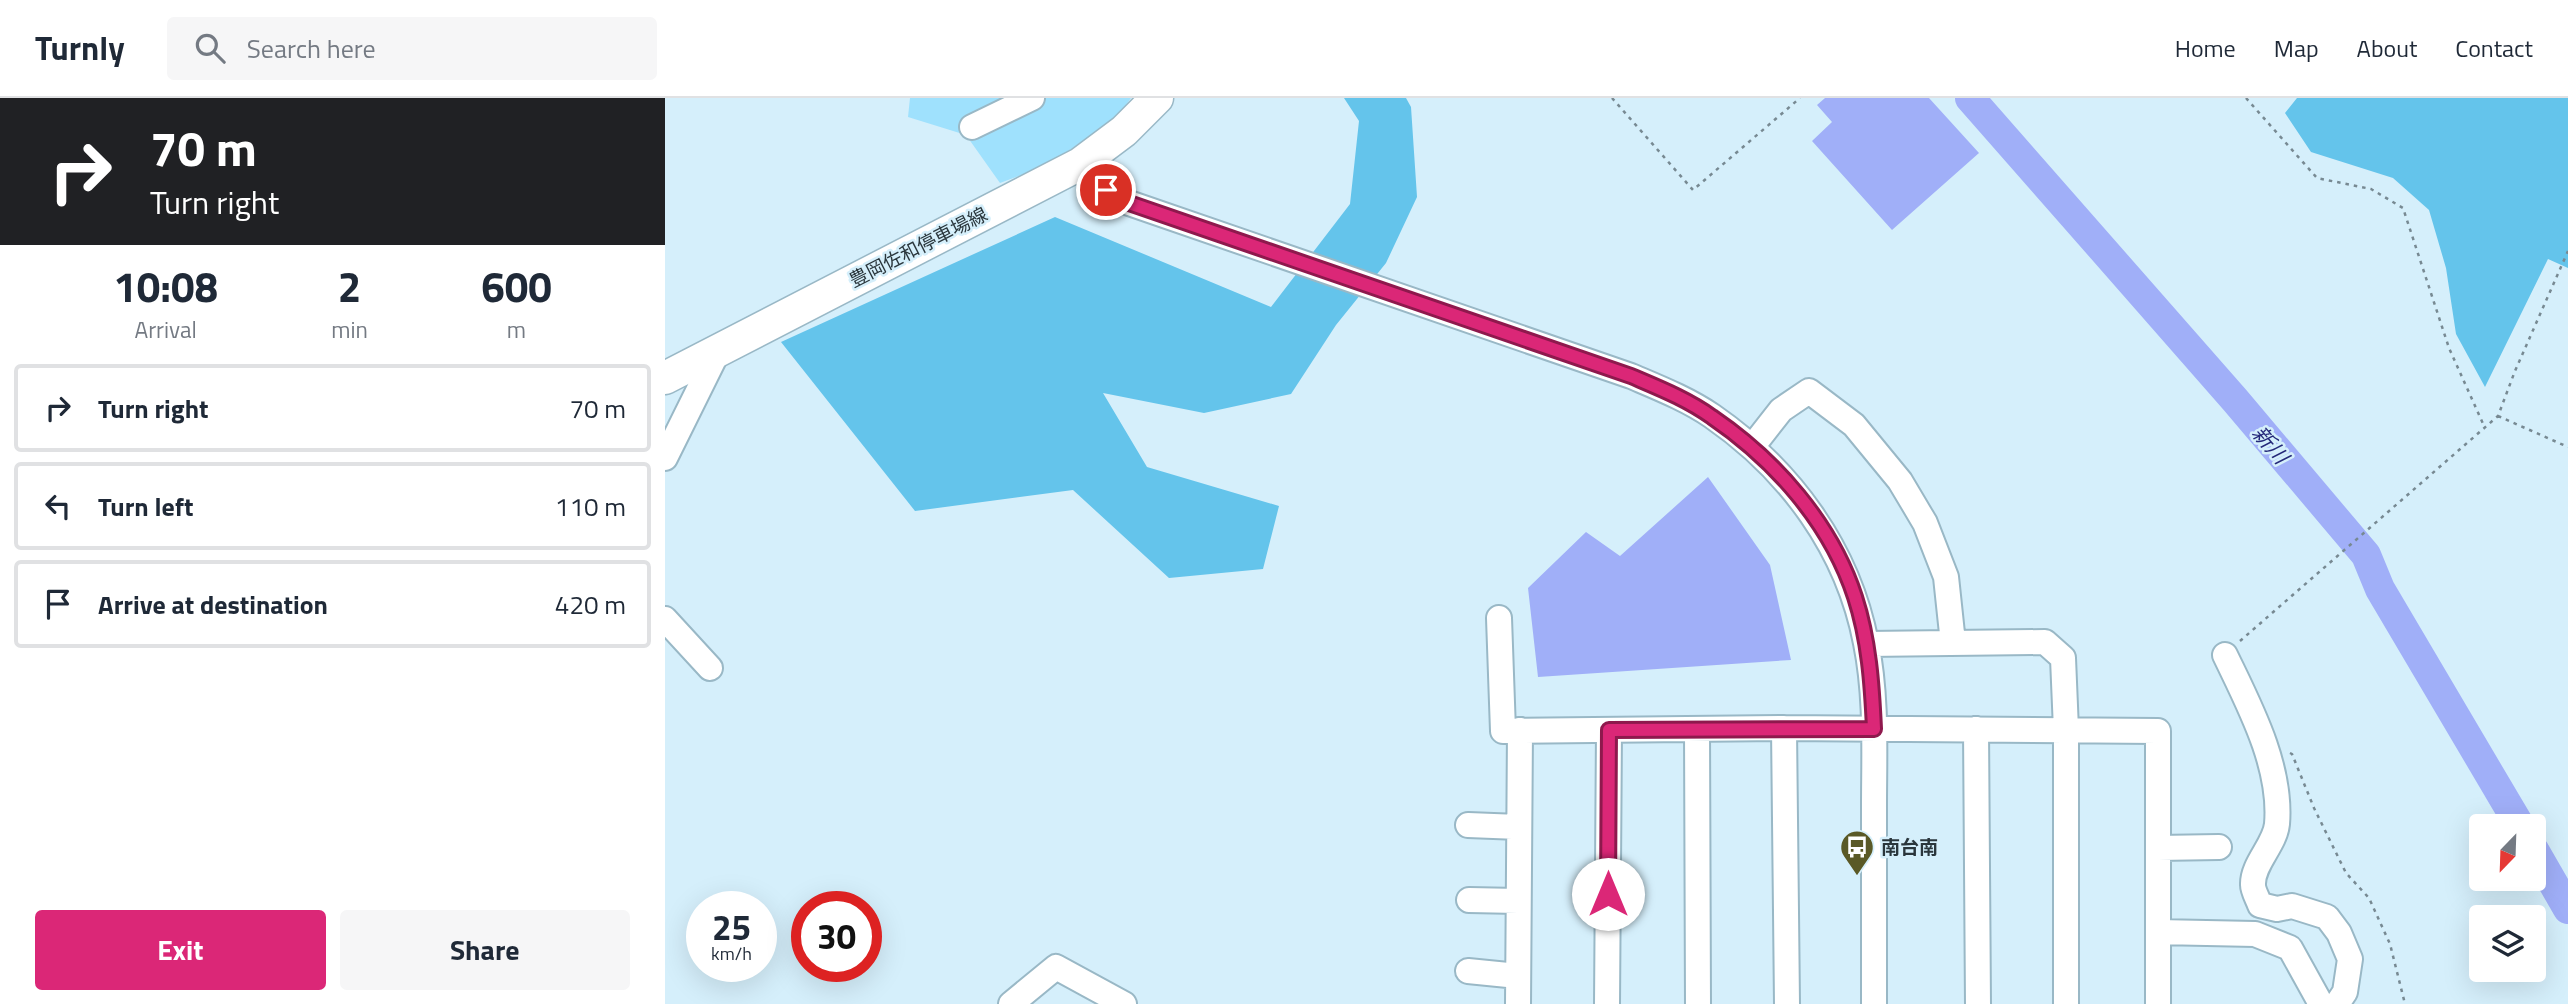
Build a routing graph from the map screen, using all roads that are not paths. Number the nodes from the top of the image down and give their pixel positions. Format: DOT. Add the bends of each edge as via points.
graph roads {
  1 [pos="1032,98"];
  2 [pos="1157,98"];
  3 [pos="972,127"];
  4 [pos="1080,164"];
  5 [pos="719,349"];
  6 [pos="665,378"];
  7 [pos="1752,447"];
  8 [pos="665,458"];
  9 [pos="1499,618"];
  10 [pos="665,620"];
  11 [pos="1953,643"];
  12 [pos="1867,644"];
  13 [pos="2225,654"];
  14 [pos="709,668"];
  15 [pos="1784,728"];
  16 [pos="1697,729"];
  17 [pos="1874,729"];
  18 [pos="1976,729"];
  19 [pos="1520,730"];
  20 [pos="1609,730"];
  21 [pos="2066,730"];
  22 [pos="1468,825"];
  23 [pos="1519,827"];
  24 [pos="2219,847"];
  25 [pos="2158,848"];
  26 [pos="1469,900"];
  27 [pos="1518,901"];
  28 [pos="2158,932"];
  29 [pos="1468,971"];
  30 [pos="1518,976"];
  31 [pos="1011,1004"];
  32 [pos="1124,1004"];
  33 [pos="1518,1004"];
  34 [pos="1607,1004"];
  35 [pos="1698,1004"];
  36 [pos="1787,1004"];
  37 [pos="1874,1004"];
  38 [pos="1978,1004"];
  39 [pos="2066,1004"];
  40 [pos="2158,1004"];
  41 [pos="2321,1004"];
  42 [pos="2337,1004"];
  1 -- 3 [label="street"];
  2 -- 4 [label="main road, 豊岡佐和停車場線" via="1124,131"];
  4 -- 5 [label="main road, 豊岡佐和停車場線"];
  4 -- 7 [label="street" via="1106,190 1129,203 1631,376 1710,415"];
  5 -- 6 [label="main road, 豊岡佐和停車場線"];
  5 -- 8 [label="street"];
  7 -- 11 [label="street" via="1781,410 1809,391 1854,425 1900,481 1925,523 1946,577"];
  7 -- 12 [label="street" via="1785,479 1838,555"];
  9 -- 19 [label="street" via="1503,730"];
  10 -- 14 [label="street"];
  11 -- 12 [label="street"];
  11 -- 21 [label="street" via="2045,642 2063,658"];
  12 -- 17 [label="street"];
  13 -- 42 [label="street" via="2260,728 2275,786 2277,826 2253,886 2260,905 2292,906 2327,918 2339,933 2350,959 2345,992"];
  15 -- 16 [label="street"];
  15 -- 17 [label="street"];
  15 -- 36 [label="street"];
  16 -- 20 [label="street"];
  16 -- 35 [label="street"];
  17 -- 18 [label="street"];
  17 -- 37 [label="street"];
  18 -- 21 [label="street"];
  18 -- 38 [label="street"];
  19 -- 20 [label="street"];
  19 -- 23 [label="street"];
  20 -- 34 [label="street"];
  21 -- 25 [label="street" via="2158,731"];
  21 -- 39 [label="street"];
  22 -- 23 [label="street"];
  23 -- 27 [label="street"];
  24 -- 25 [label="street"];
  25 -- 28 [label="street"];
  26 -- 27 [label="street"];
  27 -- 30 [label="street"];
  28 -- 40 [label="street"];
  28 -- 41 [label="street" via="2255,934 2290,948"];
  29 -- 30 [label="street"];
  30 -- 33 [label="street"];
  31 -- 32 [label="street" via="1056,967"];
}
